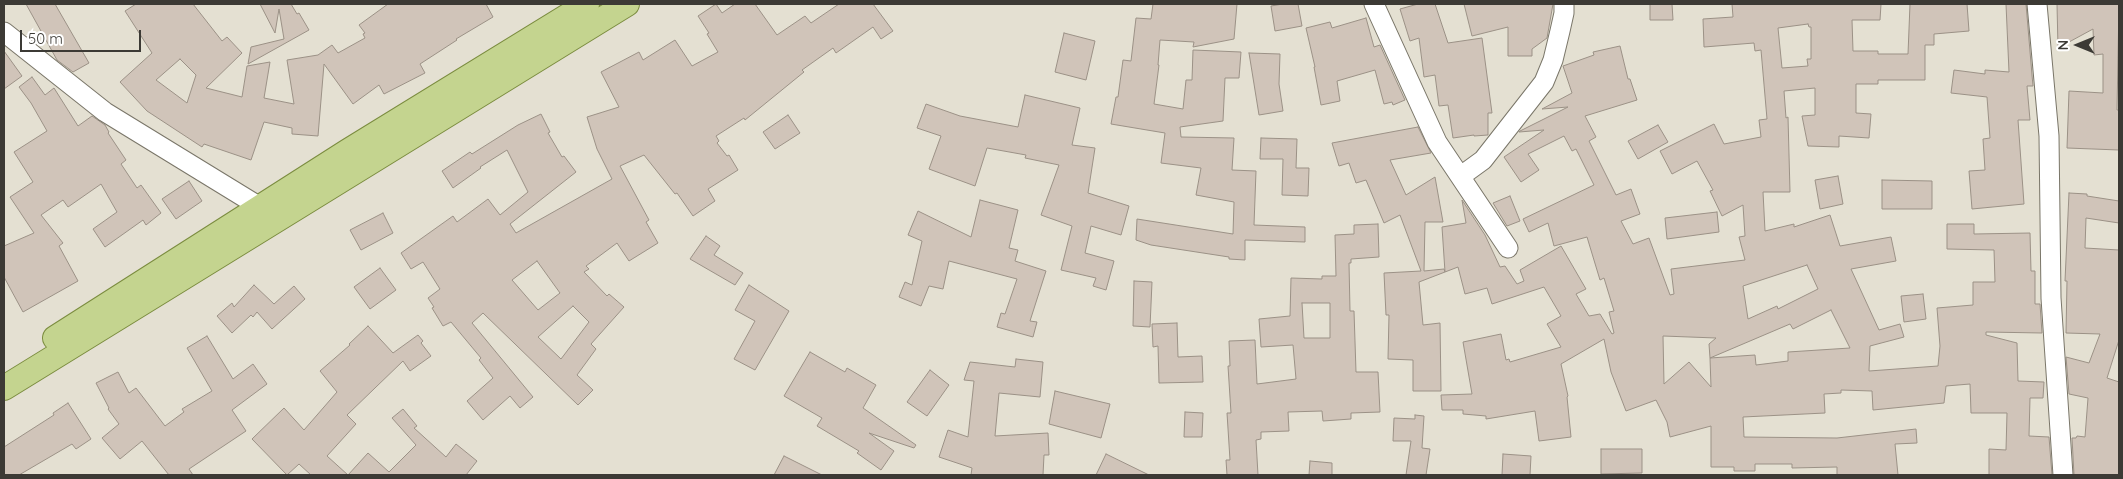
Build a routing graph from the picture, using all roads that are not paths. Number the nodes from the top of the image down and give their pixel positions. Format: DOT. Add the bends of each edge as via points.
graph roads {
  1 [pos="587,4"];
  2 [pos="627,4"];
  3 [pos="1374,4"];
  4 [pos="1564,4"];
  5 [pos="2037,4"];
  6 [pos="4,32"];
  7 [pos="1461,176"];
  8 [pos="260,208"];
  9 [pos="1508,248"];
  10 [pos="4,371"];
  11 [pos="4,388"];
  12 [pos="2063,475"];
  1 -- 8 [label="main road"];
  2 -- 11 [label="main road"];
  3 -- 7 [label="street" via="1424,108 1432,132"];
  4 -- 7 [label="street" via="1558,41 1544,82 1484,160"];
  5 -- 12 [label="street" via="2049,136 2051,298"];
  6 -- 8 [label="street" via="105,112"];
  7 -- 9 [label="street"];
  8 -- 10 [label="main road"];
}
